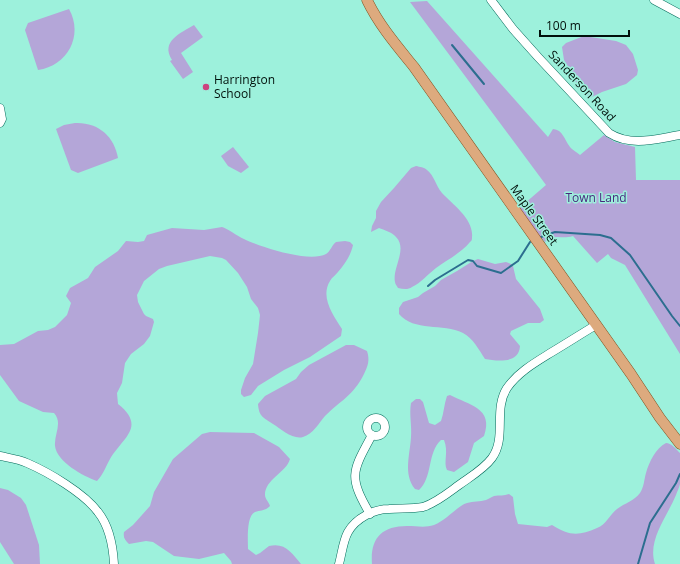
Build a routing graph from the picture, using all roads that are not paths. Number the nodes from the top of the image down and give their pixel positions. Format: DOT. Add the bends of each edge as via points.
graph roads {
  1 [pos="491,0"];
  2 [pos="654,0"];
  3 [pos="367,3"];
  4 [pos="680,14"];
  5 [pos="0,108"];
  6 [pos="0,123"];
  7 [pos="680,135"];
  8 [pos="596,325"];
  9 [pos="372,436"];
  10 [pos="680,444"];
  11 [pos="0,456"];
  12 [pos="370,514"];
  13 [pos="114,564"];
  14 [pos="340,564"];
  1 -- 7 [label="street, Sanderson Road" via="523,40 609,133 629,141"];
  2 -- 4 [label="street"];
  3 -- 8 [label="main road, Maple Street"];
  5 -- 6 [label="street"];
  8 -- 10 [label="main road, Maple Street"];
  8 -- 12 [label="street" via="527,368 511,383 500,404 498,447 483,467 451,491 422,507 388,509"];
  9 -- 12 [label="street" via="358,462 355,478 359,495"];
  11 -- 13 [label="street" via="26,463 54,477 84,498 98,512 106,525 111,539"];
  12 -- 14 [label="street" via="364,516 349,531 343,545"];
}
